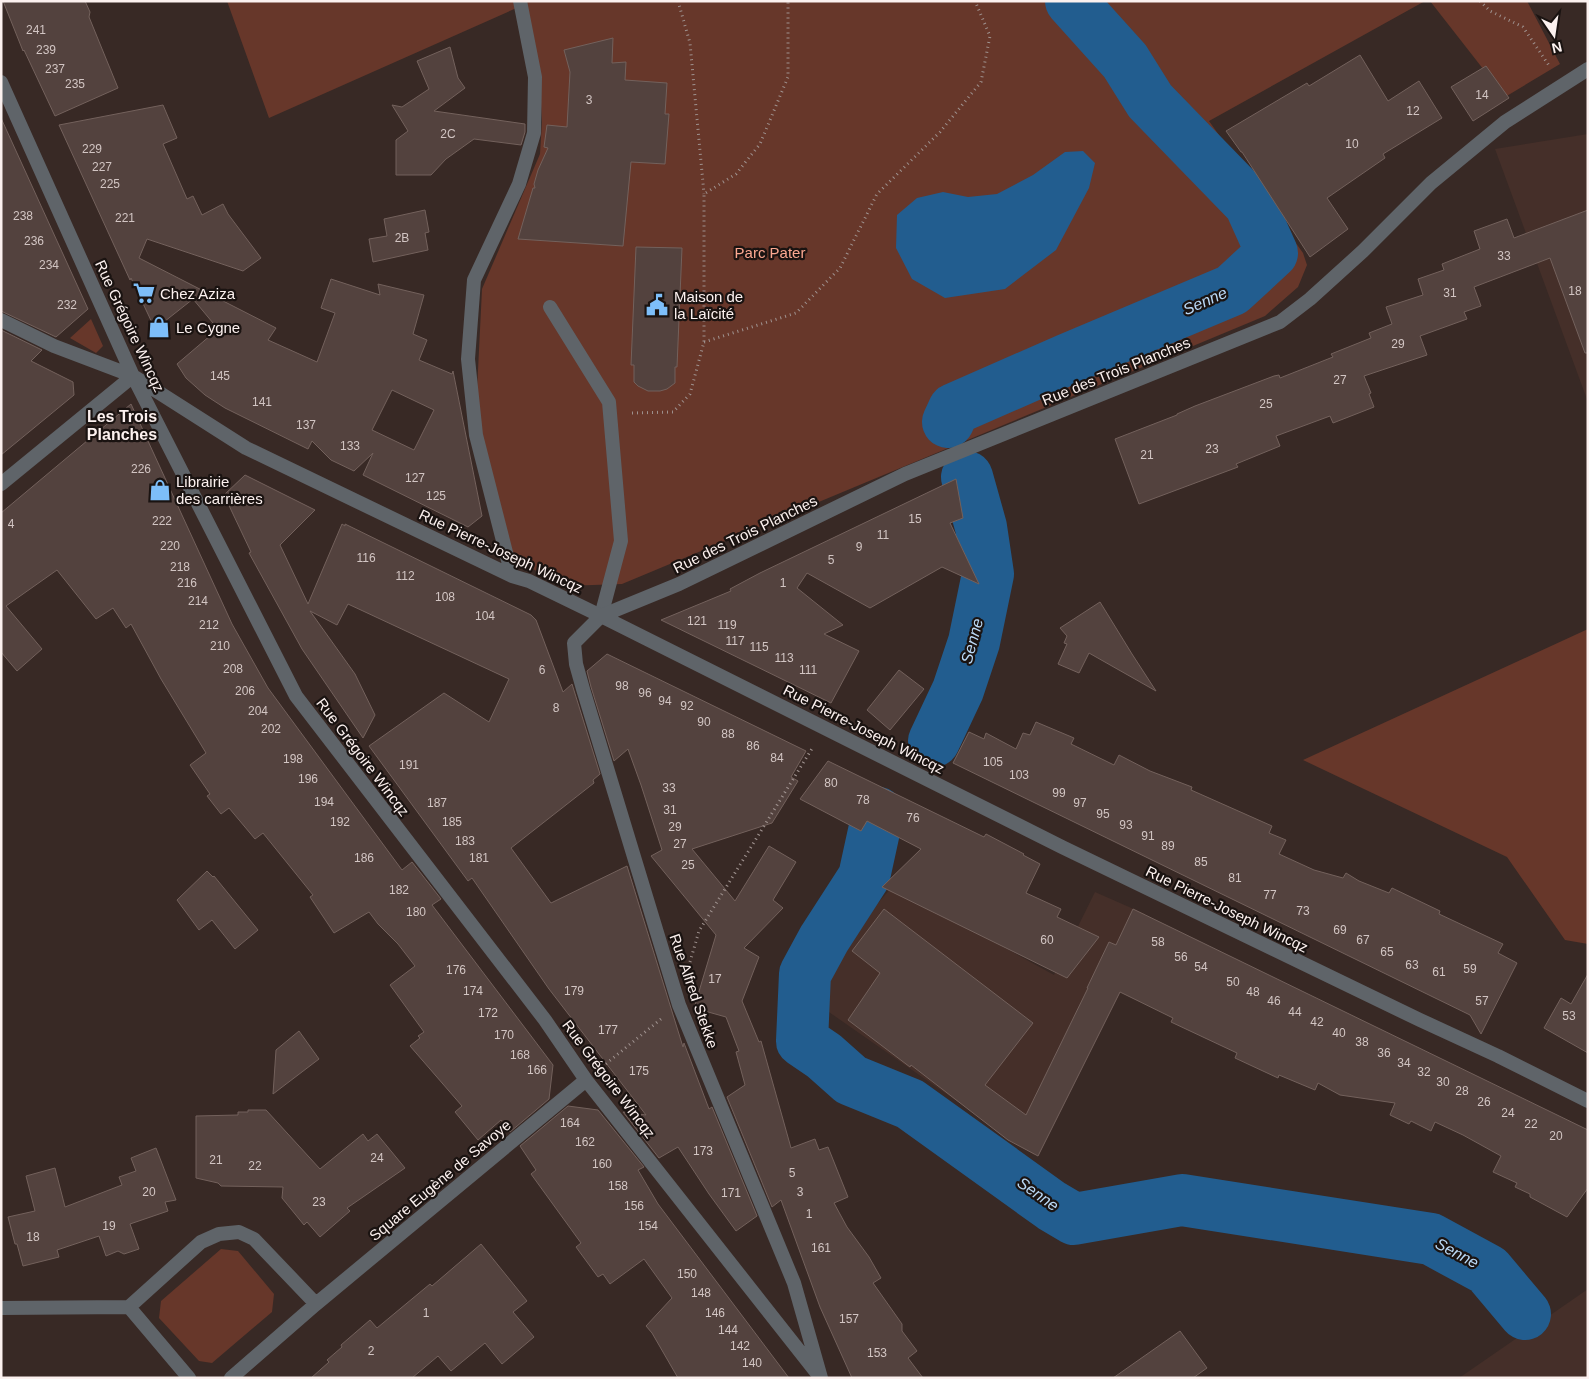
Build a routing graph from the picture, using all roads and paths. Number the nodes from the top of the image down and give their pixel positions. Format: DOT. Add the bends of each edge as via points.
graph roads {
  1 [pos="520,1"];
  2 [pos="678,1"];
  3 [pos="788,1"];
  4 [pos="975,1"];
  5 [pos="1480,1"];
  6 [pos="1588,69"];
  7 [pos="1,82"];
  8 [pos="1564,85"];
  9 [pos="704,194"];
  10 [pos="550,307"];
  11 [pos="1,320"];
  12 [pos="704,342"];
  13 [pos="133,376"];
  14 [pos="610,414"];
  15 [pos="1,484"];
  16 [pos="512,576"];
  17 [pos="601,616"];
  18 [pos="825,728"];
  19 [pos="689,968"];
  20 [pos="678,1005"];
  21 [pos="586,1080"];
  22 [pos="1588,1101"];
  23 [pos="316,1304"];
  24 [pos="129,1307"];
  25 [pos="1,1308"];
  26 [pos="189,1378"];
  27 [pos="231,1378"];
  28 [pos="821,1378"];
  1 -- 16 [label="street" via="535,77 534,133 519,184 474,280 468,360 476,435"];
  2 -- 9 [label="path" via="690,43"];
  3 -- 9 [label="path" via="788,76 760,144 736,174"];
  4 -- 12 [label="path" via="990,36 982,82 940,132 877,194 840,268 796,313"];
  5 -- 8 [label="path" via="1490,11 1522,27"];
  6 -- 8 [label="street, Rue des Trois Planches"];
  7 -- 13 [label="street, Rue Grégoire Wincqz"];
  8 -- 17 [label="street, Rue des Trois Planches" via="1505,122 1431,183 1363,251 1280,322 905,474 679,584"];
  9 -- 12 [label="path"];
  10 -- 14 [label="street" via="610,402"];
  11 -- 13 [label="street, Rue Pierre-Joseph Wincqz" via="54,346"];
  12 -- 14 [label="path" via="690,394 673,412"];
  13 -- 15 [label="street"];
  13 -- 16 [label="street, Rue Pierre-Joseph Wincqz" via="246,448"];
  13 -- 21 [label="street, Rue Grégoire Wincqz" via="296,696 545,1020"];
  14 -- 17 [label="street" via="621,541"];
  16 -- 17 [label="street, Rue Pierre-Joseph Wincqz" via="530,581"];
  17 -- 18 [label="street, Rue Pierre-Joseph Wincqz"];
  17 -- 20 [label="street, Rue Alfred Stekke" via="574,643 576,664"];
  18 -- 19 [label="path" via="699,931"];
  18 -- 22 [label="street, Rue Pierre-Joseph Wincqz" via="1062,848"];
  20 -- 21 [label="path"];
  20 -- 28 [label="street, Rue Alfred Stekke" via="794,1283"];
  21 -- 23 [label="street, Square Eugène de Savoye"];
  21 -- 28 [label="street, Rue Grégoire Wincqz"];
  23 -- 24 [label="street" via="254,1239 239,1232 219,1234 201,1242"];
  23 -- 27 [label="street, Square Eugène de Savoye"];
  24 -- 25 [label="street"];
  24 -- 26 [label="street"];
}
